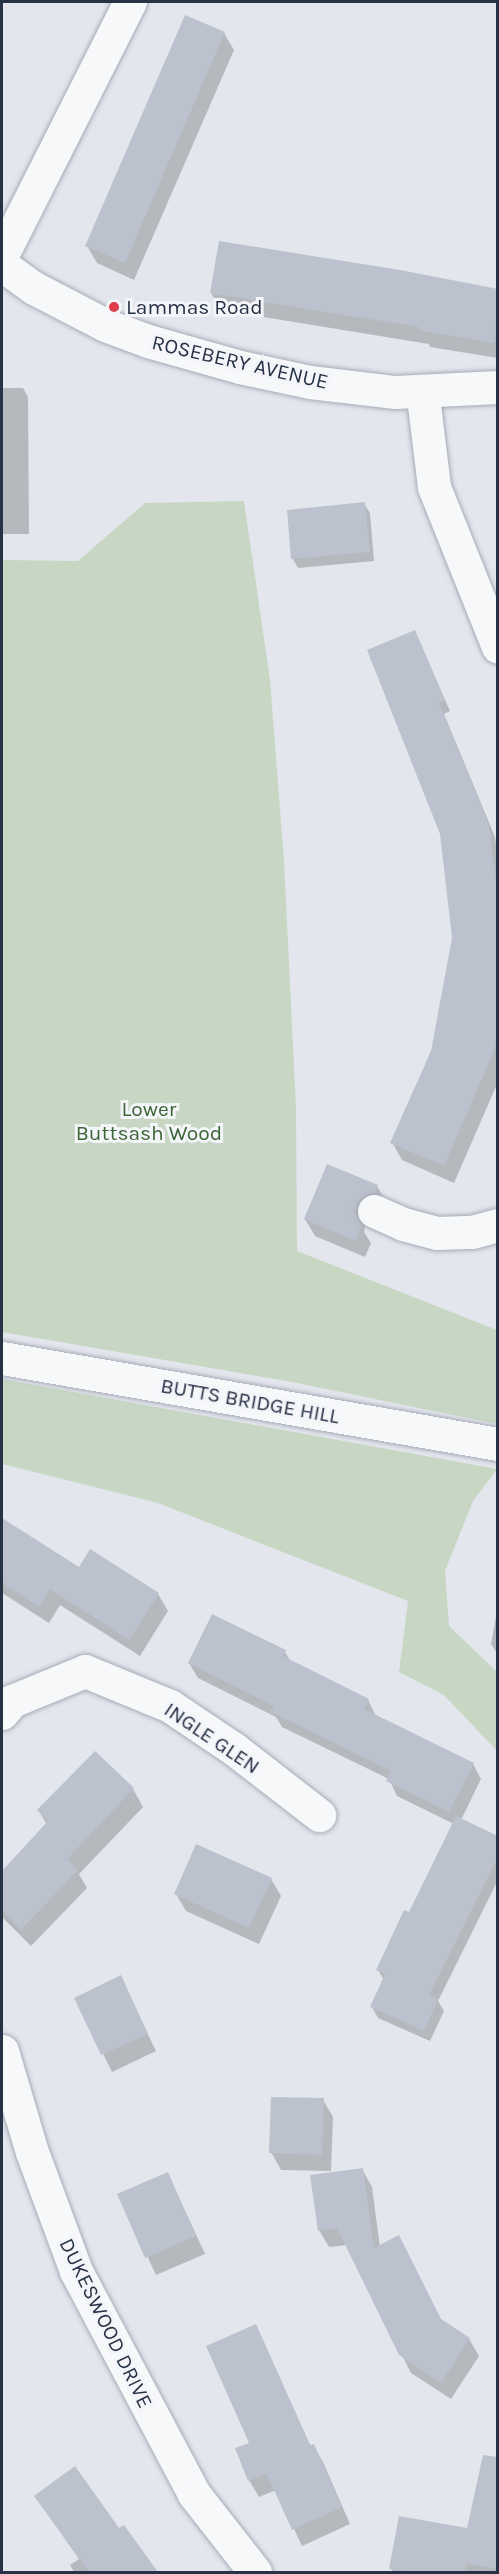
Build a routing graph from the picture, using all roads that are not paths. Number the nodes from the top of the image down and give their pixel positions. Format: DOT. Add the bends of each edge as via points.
graph roads {
  1 [pos="130,2"];
  2 [pos="2,255"];
  3 [pos="2,265"];
  4 [pos="498,387"];
  5 [pos="424,391"];
  6 [pos="498,647"];
  7 [pos="374,1211"];
  8 [pos="498,1225"];
  9 [pos="2,1358"];
  10 [pos="498,1443"];
  11 [pos="2,1713"];
  12 [pos="319,1815"];
  13 [pos="2,2051"];
  14 [pos="255,2572"];
  1 -- 2 [label="street"];
  3 -- 5 [label="street, ROSEBERY AVENUE" via="34,288 105,325 180,351 310,382 395,392"];
  4 -- 5 [label="street, ROSEBERY AVENUE"];
  5 -- 6 [label="street" via="434,487"];
  7 -- 8 [label="street" via="438,1233 472,1232"];
  9 -- 10 [label="street, BUTTS BRIDGE HILL"];
  11 -- 12 [label="street, INGLE GLEN" via="12,1701 85,1671 170,1707 234,1749"];
  13 -- 14 [label="street, DUKESWOOD DRIVE" via="32,2152 76,2271 194,2494"];
}
